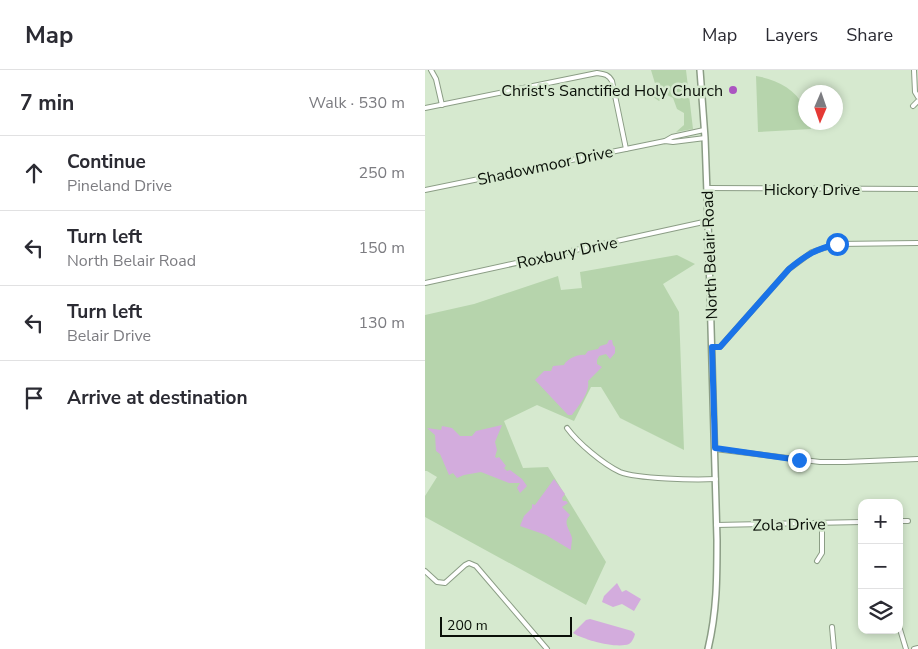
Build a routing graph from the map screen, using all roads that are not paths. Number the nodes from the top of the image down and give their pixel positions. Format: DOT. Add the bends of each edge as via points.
graph roads {
  1 [pos="431,70"];
  2 [pos="700,70"];
  3 [pos="914,70"];
  4 [pos="918,97"];
  5 [pos="918,101"];
  6 [pos="442,105"];
  7 [pos="913,106"];
  8 [pos="425,108"];
  9 [pos="704,130"];
  10 [pos="684,134"];
  11 [pos="705,138"];
  12 [pos="685,140"];
  13 [pos="665,141"];
  14 [pos="626,149"];
  15 [pos="707,188"];
  16 [pos="918,189"];
  17 [pos="425,190"];
  18 [pos="708,221"];
  19 [pos="918,243"];
  20 [pos="425,283"];
  21 [pos="712,347"];
  22 [pos="567,428"];
  23 [pos="715,448"];
  24 [pos="918,459"];
  25 [pos="715,480"];
  26 [pos="908,521"];
  27 [pos="858,522"];
  28 [pos="903,522"];
  29 [pos="821,523"];
  30 [pos="716,525"];
  31 [pos="817,561"];
  32 [pos="425,571"];
  33 [pos="832,627"];
  34 [pos="901,634"];
  35 [pos="918,648"];
  36 [pos="547,649"];
  37 [pos="708,649"];
  38 [pos="834,649"];
  39 [pos="906,649"];
  40 [pos="914,649"];
  1 -- 6 [label="street"];
  2 -- 9 [label="main road, North Belair Road"];
  3 -- 4 [label="street"];
  5 -- 7 [label="street"];
  6 -- 8 [label="street"];
  6 -- 14 [label="street" via="604,74 612,81"];
  9 -- 10 [label="street, Shadowmoor Drive"];
  9 -- 11 [label="main road, North Belair Road"];
  10 -- 12 [label="street"];
  10 -- 13 [label="street, Shadowmoor Drive"];
  11 -- 12 [label="street, Shadowmoor Drive"];
  11 -- 15 [label="main road, North Belair Road"];
  12 -- 13 [label="street, Shadowmoor Drive"];
  13 -- 14 [label="street, Shadowmoor Drive"];
  14 -- 17 [label="street, Shadowmoor Drive"];
  15 -- 16 [label="street, Hickory Drive"];
  15 -- 18 [label="main road, North Belair Road"];
  18 -- 20 [label="street, Roxbury Drive"];
  18 -- 21 [label="main road, North Belair Road"];
  19 -- 21 [label="street" via="837,244 812,252 789,269 720,347"];
  21 -- 23 [label="main road, North Belair Road"];
  22 -- 25 [label="street" via="572,436 621,472 636,476"];
  23 -- 24 [label="street" via="820,462"];
  23 -- 25 [label="main road, North Belair Road"];
  25 -- 30 [label="main road, North Belair Road"];
  26 -- 28 [label="street"];
  27 -- 29 [label="street, Zola Drive"];
  29 -- 30 [label="street, Zola Drive"];
  29 -- 31 [label="street" via="822,553"];
  30 -- 37 [label="main road, North Belair Road" via="717,590 715,621"];
  32 -- 36 [label="street" via="437,582 445,584 465,565 476,566"];
  33 -- 38 [label="street"];
  34 -- 39 [label="street"];
  35 -- 40 [label="street"];
}
